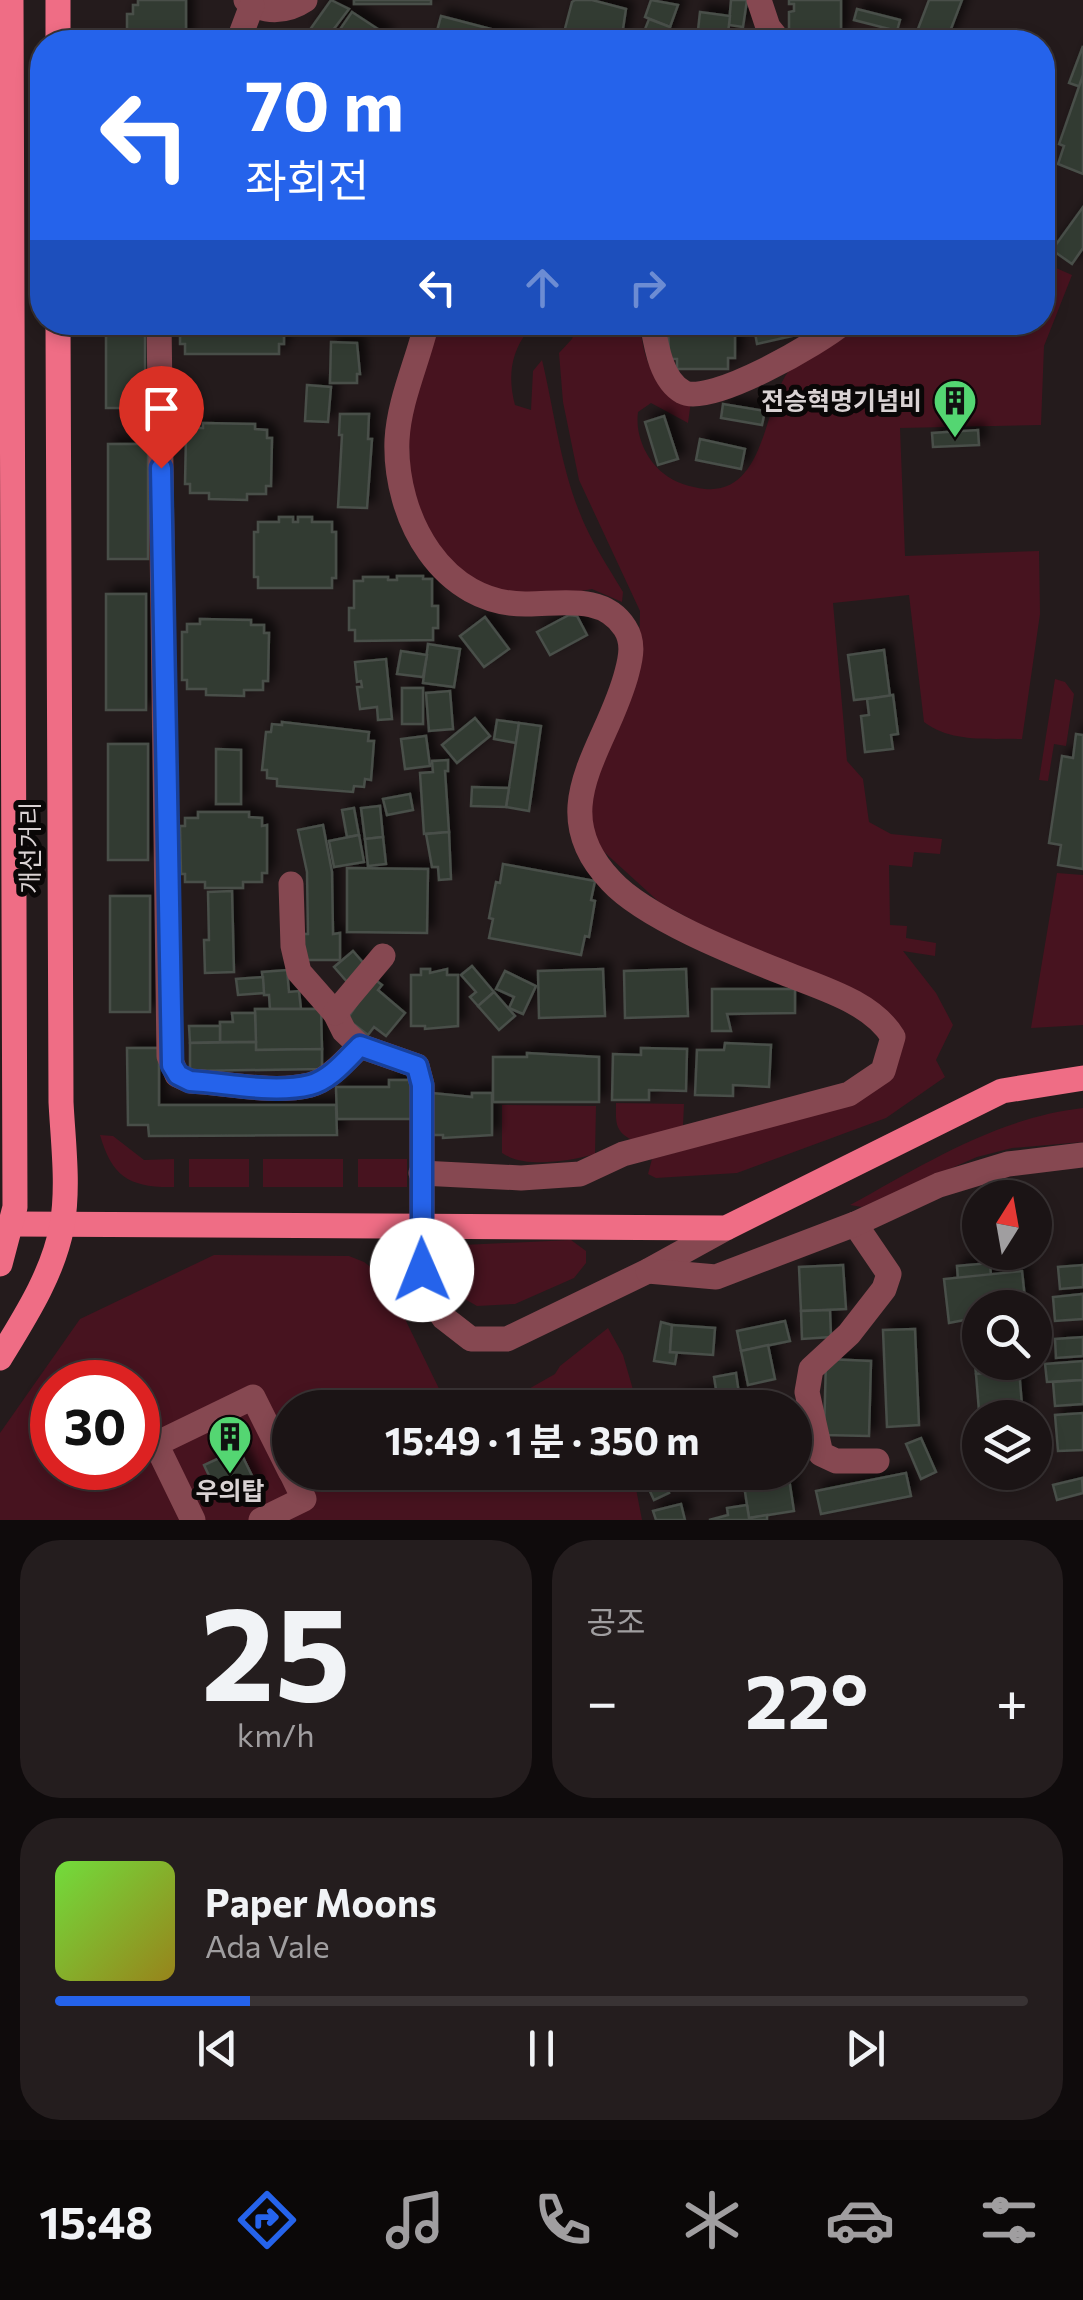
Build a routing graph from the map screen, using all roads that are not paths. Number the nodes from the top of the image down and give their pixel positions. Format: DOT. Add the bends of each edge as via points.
graph roads {
  1 [pos="11,0"];
  2 [pos="58,0"];
  3 [pos="305,0"];
  4 [pos="759,0"];
  5 [pos="249,2"];
  6 [pos="58,30"];
  7 [pos="241,30"];
  8 [pos="770,30"];
  9 [pos="58,335"];
  10 [pos="159,335"];
  11 [pos="423,335"];
  12 [pos="656,335"];
  13 [pos="828,335"];
  14 [pos="6,463"];
  15 [pos="291,884"];
  16 [pos="383,956"];
  17 [pos="335,1013"];
  18 [pos="360,1046"];
  19 [pos="1083,1078"];
  20 [pos="1083,1155"];
  21 [pos="421,1174"];
  22 [pos="13,1224"];
  23 [pos="62,1224"];
  24 [pos="855,1224"];
  25 [pos="421,1225"];
  26 [pos="726,1228"];
  27 [pos="0,1264"];
  28 [pos="648,1271"];
  29 [pos="0,1358"];
  30 [pos="272,1436"];
  31 [pos="877,1460"];
  32 [pos="299,1490"];
  33 [pos="193,1520"];
  34 [pos="261,1520"];
  1 -- 14 [label="main road, 개선거리"];
  2 -- 6 [label="main road"];
  3 -- 5 [label="street" via="277,11"];
  4 -- 8 [label="street"];
  5 -- 7 [label="street"];
  9 -- 23 [label="main road, 개선거리"];
  10 -- 18 [label="street" via="172,1065 190,1081 284,1087 313,1084"];
  11 -- 21 [label="street" via="397,441 405,504 420,542 452,576 490,600 587,603 613,613 627,630 632,652 622,690 580,793 578,824 586,848 642,908 836,994 884,1021 893,1036 883,1071 849,1094 622,1154 580,1174"];
  12 -- 13 [label="street" via="667,377 698,396"];
  14 -- 22 [label="main road, 개선거리"];
  15 -- 17 [label="street" via="299,972"];
  16 -- 17 [label="street"];
  17 -- 18 [label="street"];
  18 -- 21 [label="street" via="417,1066"];
  19 -- 26 [label="main road" via="1002,1091"];
  20 -- 24 [label="street" via="1008,1164 939,1185"];
  21 -- 25 [label="street"];
  22 -- 23 [label="main road"];
  22 -- 27 [label="main road, 개선거리"];
  23 -- 25 [label="main road"];
  23 -- 29 [label="main road, 개선거리" via="35,1299"];
  24 -- 28 [label="street" via="716,1277"];
  24 -- 31 [label="street" via="889,1274 849,1334 811,1368 806,1392 821,1454 836,1461"];
  25 -- 26 [label="main road"];
  25 -- 28 [label="street" via="428,1294 470,1339 507,1339"];
  26 -- 28 [label="street"];
  30 -- 33 [label="street" via="253,1397 156,1444"];
  32 -- 34 [label="street" via="304,1499"];
}
